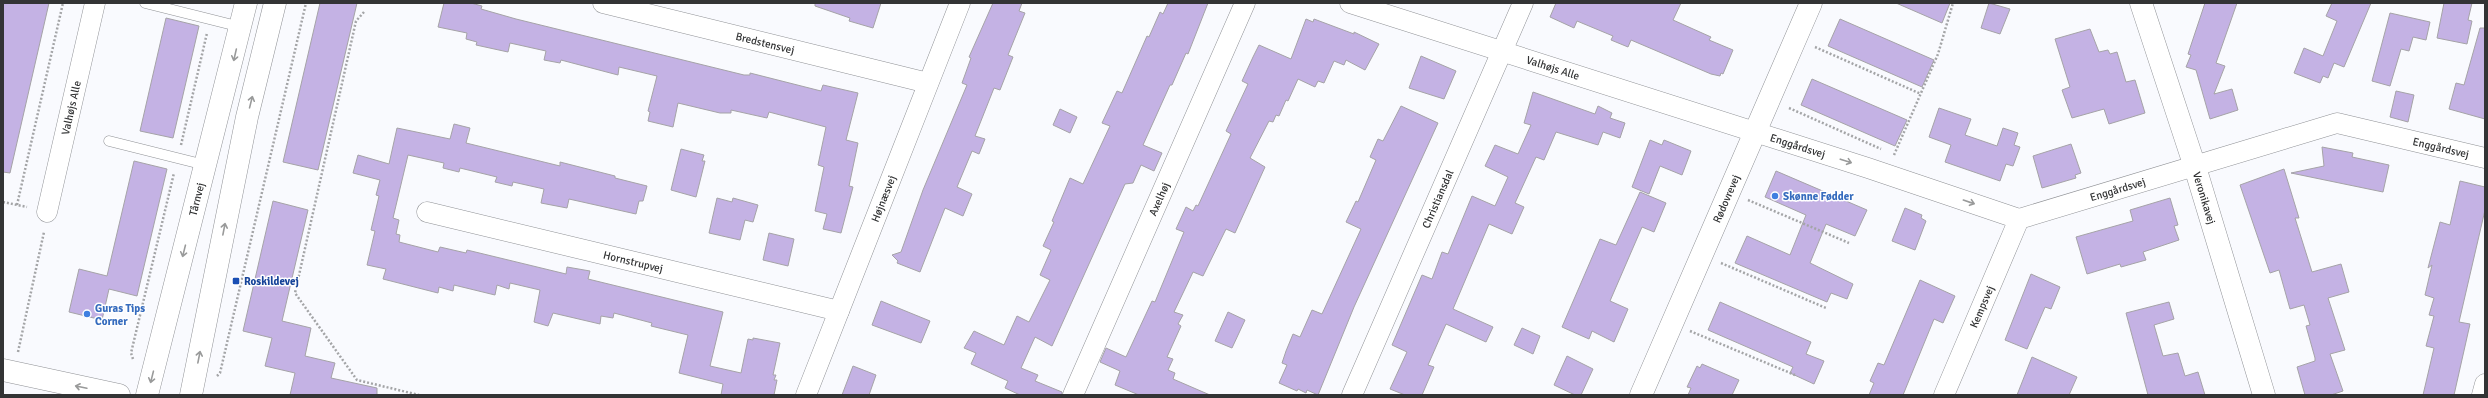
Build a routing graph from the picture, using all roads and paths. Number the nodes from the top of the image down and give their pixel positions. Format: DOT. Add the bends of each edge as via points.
graph roads {
  1 [pos="63,3"];
  2 [pos="95,3"];
  3 [pos="145,3"];
  4 [pos="246,3"];
  5 [pos="275,3"];
  6 [pos="306,3"];
  7 [pos="603,3"];
  8 [pos="960,3"];
  9 [pos="1246,3"];
  10 [pos="1350,3"];
  11 [pos="1523,3"];
  12 [pos="1811,3"];
  13 [pos="1954,3"];
  14 [pos="2141,3"];
  15 [pos="364,12"];
  16 [pos="210,19"];
  17 [pos="241,27"];
  18 [pos="1796,38"];
  19 [pos="1502,52"];
  20 [pos="928,83"];
  21 [pos="1921,94"];
  22 [pos="1769,99"];
  23 [pos="1755,132"];
  24 [pos="109,141"];
  25 [pos="1884,151"];
  26 [pos="1889,153"];
  27 [pos="1894,155"];
  28 [pos="178,158"];
  29 [pos="2485,158"];
  30 [pos="206,165"];
  31 [pos="2195,167"];
  32 [pos="1886,174"];
  33 [pos="1729,192"];
  34 [pos="3,202"];
  35 [pos="17,205"];
  36 [pos="47,212"];
  37 [pos="427,212"];
  38 [pos="2019,219"];
  39 [pos="1849,243"];
  40 [pos="1702,254"];
  41 [pos="1826,308"];
  42 [pos="839,311"];
  43 [pos="1672,323"];
  44 [pos="134,360"];
  45 [pos="8,371"];
  46 [pos="1795,375"];
  47 [pos="216,378"];
  48 [pos="2485,384"];
  49 [pos="120,395"];
  50 [pos="147,395"];
  51 [pos="191,395"];
  52 [pos="419,395"];
  53 [pos="806,395"];
  54 [pos="1073,395"];
  55 [pos="1352,395"];
  56 [pos="1641,395"];
  57 [pos="1944,395"];
  58 [pos="2264,395"];
  59 [pos="2482,395"];
  1 -- 35 [label="path"];
  2 -- 36 [label="street, Valhøjs Alle"];
  3 -- 16 [label="lane"];
  4 -- 17 [label="street, Tårnvej"];
  51 -- 5 [label="street, one-way" via="247,117"];
  6 -- 47 [label="path" via="220,373"];
  7 -- 20 [label="street, Bredstensvej"];
  8 -- 20 [label="street, Højnæsvej"];
  9 -- 54 [label="street, Axelhøj"];
  10 -- 19 [label="street, Valhøjs Alle"];
  11 -- 19 [label="street, Christiansdal"];
  12 -- 18 [label="street, Rødovrevej"];
  13 -- 21 [label="path" via="1938,54"];
  14 -- 31 [label="street, Veronikavej"];
  15 -- 52 [label="path" via="356,21 295,293 357,380"];
  16 -- 17 [label="lane"];
  16 -- 28 [label="path"];
  17 -- 30 [label="street, Tårnvej, one-way"];
  18 -- 21 [label="path"];
  18 -- 22 [label="street, Rødovrevej"];
  19 -- 23 [label="street, Valhøjs Alle"];
  19 -- 55 [label="street, Christiansdal"];
  20 -- 42 [label="street, Højnæsvej"];
  21 -- 27 [label="path"];
  22 -- 23 [label="street, Rødovrevej"];
  22 -- 25 [label="path"];
  23 -- 32 [label="street, Enggårdsvej, one-way"];
  23 -- 33 [label="street, Rødovrevej"];
  24 -- 28 [label="lane"];
  26 -- 27 [label="path"];
  27 -- 32 [label="path"];
  28 -- 30 [label="lane"];
  28 -- 44 [label="path" via="132,353"];
  29 -- 31 [label="street, Enggårdsvej" via="2337,122"];
  30 -- 50 [label="street, Tårnvej, one-way"];
  31 -- 38 [label="street, Enggårdsvej"];
  31 -- 58 [label="street, Veronikavej"];
  32 -- 38 [label="street, Enggårdsvej, one-way"];
  33 -- 39 [label="path"];
  33 -- 40 [label="street, Rødovrevej"];
  34 -- 35 [label="path"];
  35 -- 36 [label="path"];
  36 -- 45 [label="path"];
  37 -- 42 [label="street, Hornstrupvej"];
  38 -- 57 [label="street, Kempsvej"];
  40 -- 41 [label="path"];
  40 -- 43 [label="street, Rødovrevej"];
  42 -- 53 [label="street, Højnæsvej"];
  43 -- 46 [label="path"];
  43 -- 56 [label="street, Rødovrevej"];
  49 -- 45 [label="street, one-way"];
  48 -- 59 [label="street"];
}
